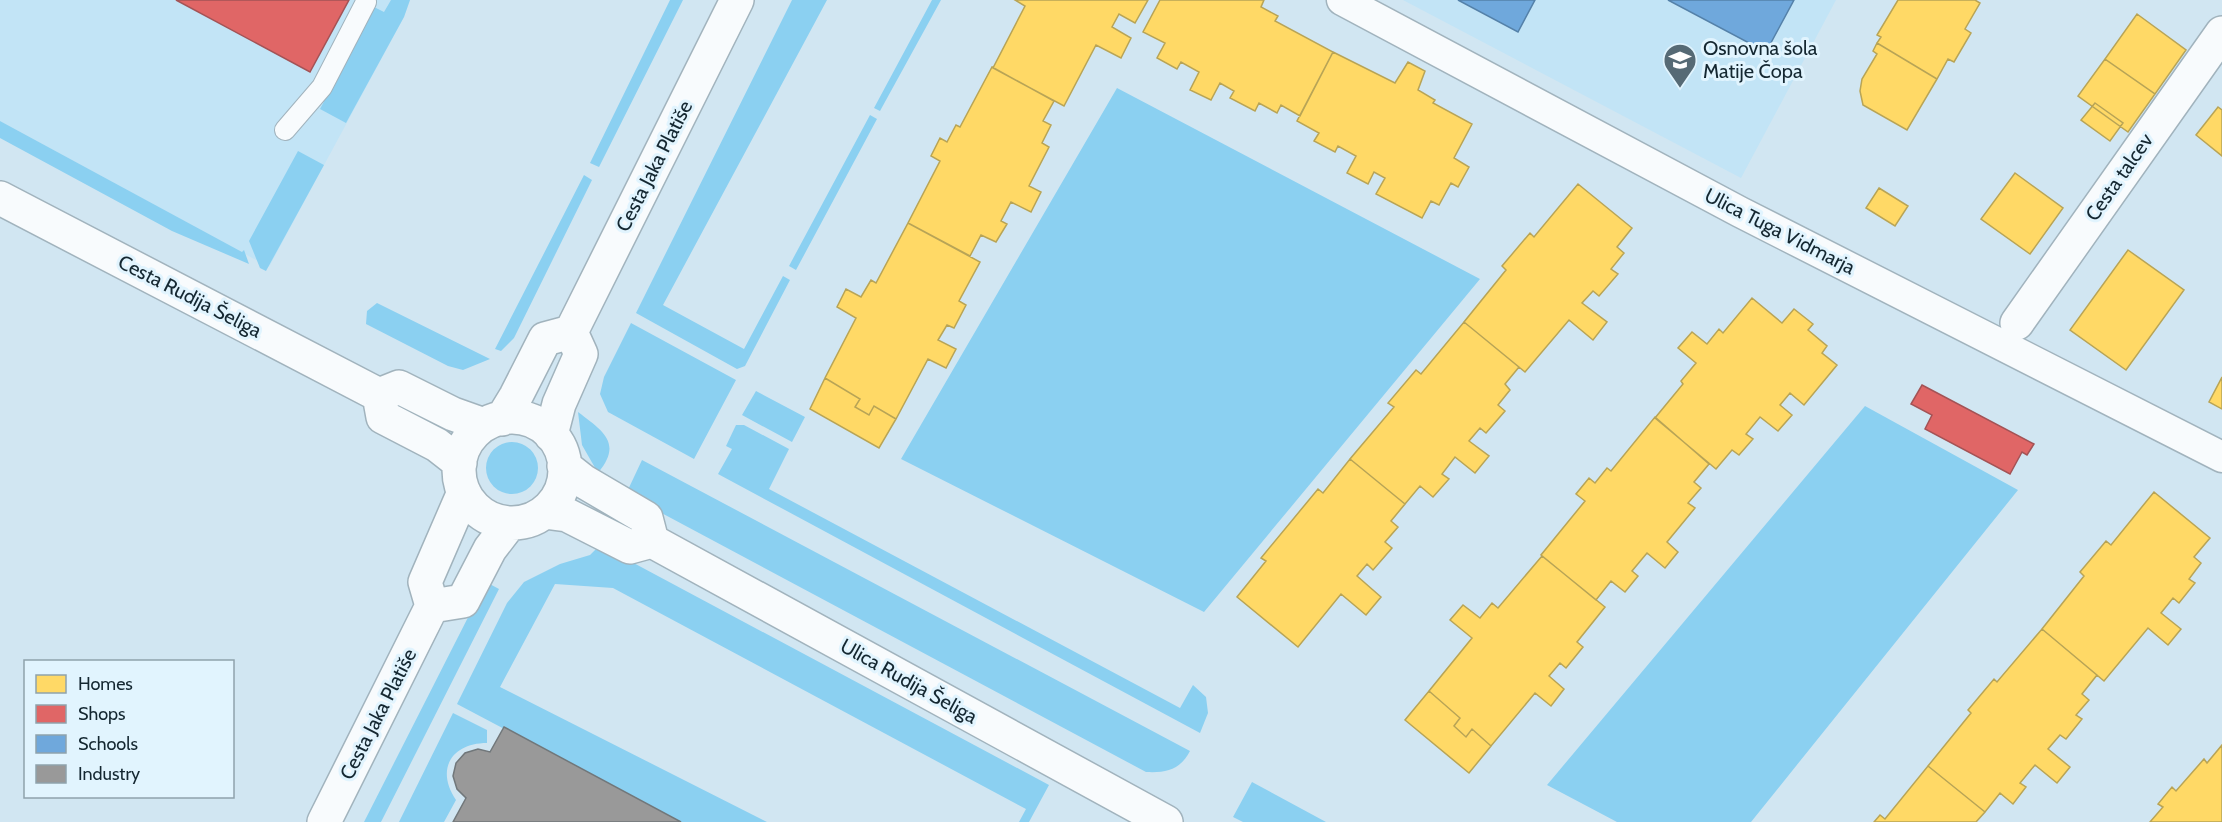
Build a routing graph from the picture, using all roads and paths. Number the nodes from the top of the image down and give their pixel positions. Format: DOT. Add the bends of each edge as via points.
graph roads {
  1 [pos="737,0"];
  2 [pos="1342,0"];
  3 [pos="366,2"];
  4 [pos="2222,33"];
  5 [pos="285,130"];
  6 [pos="0,198"];
  7 [pos="2016,323"];
  8 [pos="571,332"];
  9 [pos="379,395"];
  10 [pos="493,422"];
  11 [pos="551,435"];
  12 [pos="2222,457"];
  13 [pos="564,466"];
  14 [pos="462,477"];
  15 [pos="544,512"];
  16 [pos="510,523"];
  17 [pos="652,541"];
  18 [pos="432,606"];
  19 [pos="324,822"];
  20 [pos="1166,822"];
  1 -- 8 [label="street, Cesta Jaka Platiše"];
  2 -- 12 [label="street, Ulica Tuga Vidmarja" via="1740,212"];
  3 -- 5 [label="lane" via="321,87"];
  4 -- 7 [label="street, Cesta talcev"];
  6 -- 9 [label="street, Cesta Rudija Šeliga"];
  8 -- 10 [label="street" via="545,339 516,396"];
  8 -- 11 [label="street" via="581,354 559,404"];
  9 -- 10 [label="street" via="399,387 453,414"];
  9 -- 14 [label="street" via="383,417 437,445"];
  10 -- 11 [label="street" via="528,419"];
  10 -- 14 [label="street" via="467,441"];
  11 -- 13 [label="street" via="564,458"];
  13 -- 15 [label="street" via="560,492"];
  13 -- 17 [label="street" via="583,482 646,518"];
  14 -- 16 [label="street" via="469,502 481,513"];
  14 -- 18 [label="street" via="425,582"];
  15 -- 16 [label="street"];
  15 -- 17 [label="street" via="567,515 630,547"];
  16 -- 18 [label="street" via="482,563 463,601"];
  17 -- 20 [label="street, Ulica Rudija Šeliga"];
  18 -- 19 [label="street, Cesta Jaka Platiše"];
}
